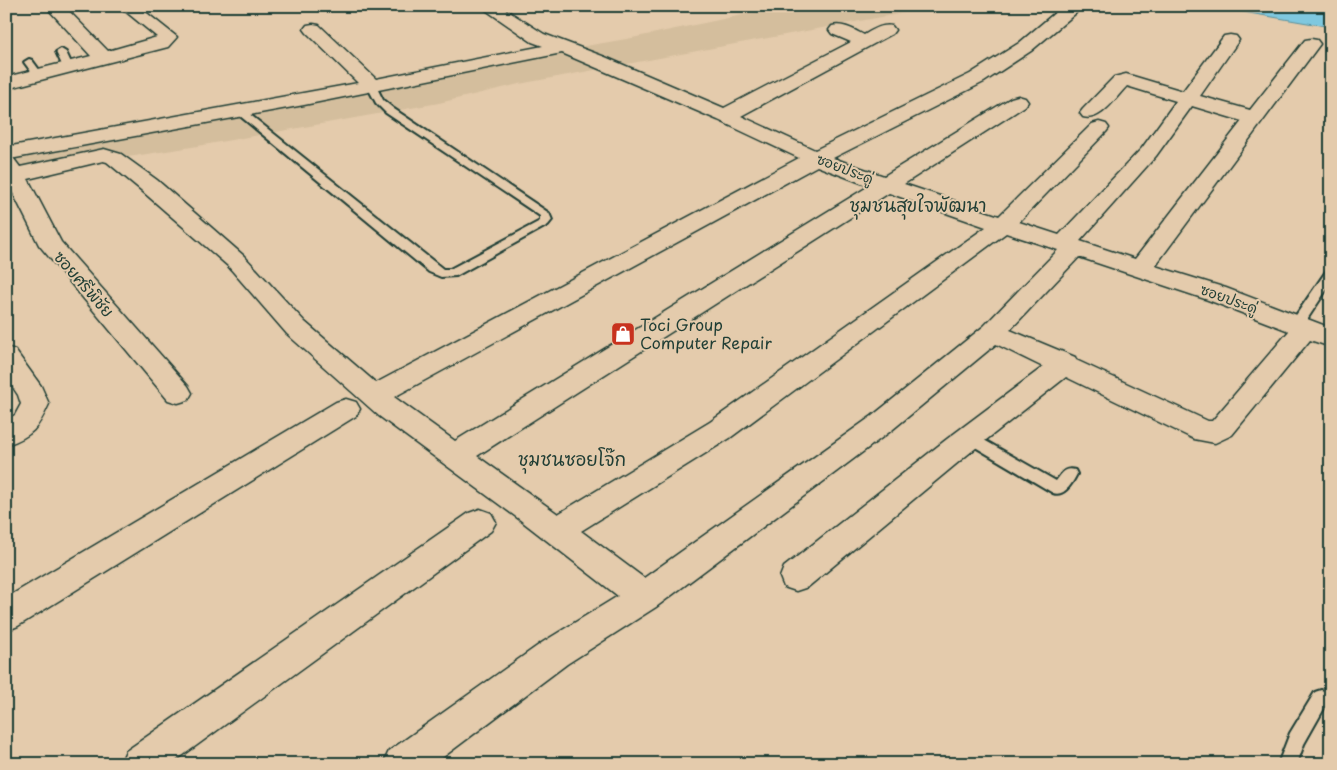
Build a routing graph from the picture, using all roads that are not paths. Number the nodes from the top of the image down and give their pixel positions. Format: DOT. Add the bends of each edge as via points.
graph roads {
  1 [pos="127,6"];
  2 [pos="488,6"];
  3 [pos="1070,9"];
  4 [pos="59,11"];
  5 [pos="313,29"];
  6 [pos="838,30"];
  7 [pos="886,30"];
  8 [pos="1230,40"];
  9 [pos="864,42"];
  10 [pos="1311,44"];
  11 [pos="562,48"];
  12 [pos="103,57"];
  13 [pos="6,83"];
  14 [pos="372,86"];
  15 [pos="1187,99"];
  16 [pos="1018,102"];
  17 [pos="239,111"];
  18 [pos="726,116"];
  19 [pos="1255,118"];
  20 [pos="815,158"];
  21 [pos="9,164"];
  22 [pos="888,185"];
  23 [pos="1002,225"];
  24 [pos="1069,246"];
  25 [pos="1141,268"];
  26 [pos="1331,273"];
  27 [pos="1302,326"];
  28 [pos="993,332"];
  29 [pos="1331,338"];
  30 [pos="6,356"];
  31 [pos="1065,364"];
  32 [pos="178,393"];
  33 [pos="374,396"];
  34 [pos="346,409"];
  35 [pos="6,434"];
  36 [pos="970,437"];
  37 [pos="454,456"];
  38 [pos="1070,474"];
  39 [pos="480,522"];
  40 [pos="556,530"];
  41 [pos="796,577"];
  42 [pos="644,597"];
  43 [pos="6,616"];
  44 [pos="1322,698"];
  45 [pos="139,764"];
  46 [pos="402,764"];
  47 [pos="1287,764"];
  1 -- 12 [label="street" via="168,37 162,43"];
  2 -- 11 [label="street, ซอยประดู่" via="538,38"];
  3 -- 20 [label="street" via="1025,47 977,78"];
  4 -- 12 [label="street"];
  5 -- 14 [label="street"];
  6 -- 9 [label="street"];
  7 -- 9 [label="street"];
  8 -- 15 [label="street"];
  9 -- 18 [label="street"];
  10 -- 19 [label="street"];
  11 -- 14 [label="street"];
  11 -- 18 [label="street, ซอยประดู่" via="598,60"];
  12 -- 13 [label="street" via="65,60 34,69"];
  14 -- 17 [label="street"];
  14 -- 17 [label="lane" via="379,101 390,111 545,214 544,224 452,273 441,273"];
  15 -- 19 [label="street"];
  15 -- 23 [label="street" via="1121,81 1095,121"];
  15 -- 24 [label="street" via="1149,152"];
  16 -- 22 [label="street"];
  17 -- 21 [label="street"];
  18 -- 20 [label="street, ซอยประดู่"];
  19 -- 25 [label="street"];
  20 -- 22 [label="street, ซอยประดู่"];
  20 -- 33 [label="street"];
  21 -- 32 [label="street, ซอยศรีพิชัย" via="51,245"];
  21 -- 33 [label="street" via="104,155 114,158 236,261 296,328"];
  22 -- 23 [label="street, ซอยประดู่"];
  22 -- 37 [label="street"];
  23 -- 24 [label="street, ซอยประดู่"];
  23 -- 40 [label="street" via="720,430"];
  24 -- 25 [label="street, ซอยประดู่"];
  24 -- 28 [label="street"];
  25 -- 27 [label="street, ซอยประดู่"];
  26 -- 27 [label="lane"];
  27 -- 29 [label="street, ซอยประดู่"];
  27 -- 31 [label="street" via="1222,428 1215,432 1204,431"];
  28 -- 31 [label="street"];
  28 -- 42 [label="street" via="882,423"];
  30 -- 35 [label="street" via="35,404 26,422"];
  31 -- 36 [label="street"];
  33 -- 37 [label="street"];
  34 -- 43 [label="street"];
  36 -- 38 [label="lane" via="1058,489"];
  36 -- 41 [label="street"];
  37 -- 40 [label="street"];
  39 -- 45 [label="street"];
  40 -- 42 [label="street"];
  42 -- 46 [label="street" via="555,653"];
  44 -- 47 [label="lane" via="1297,739"];
}
